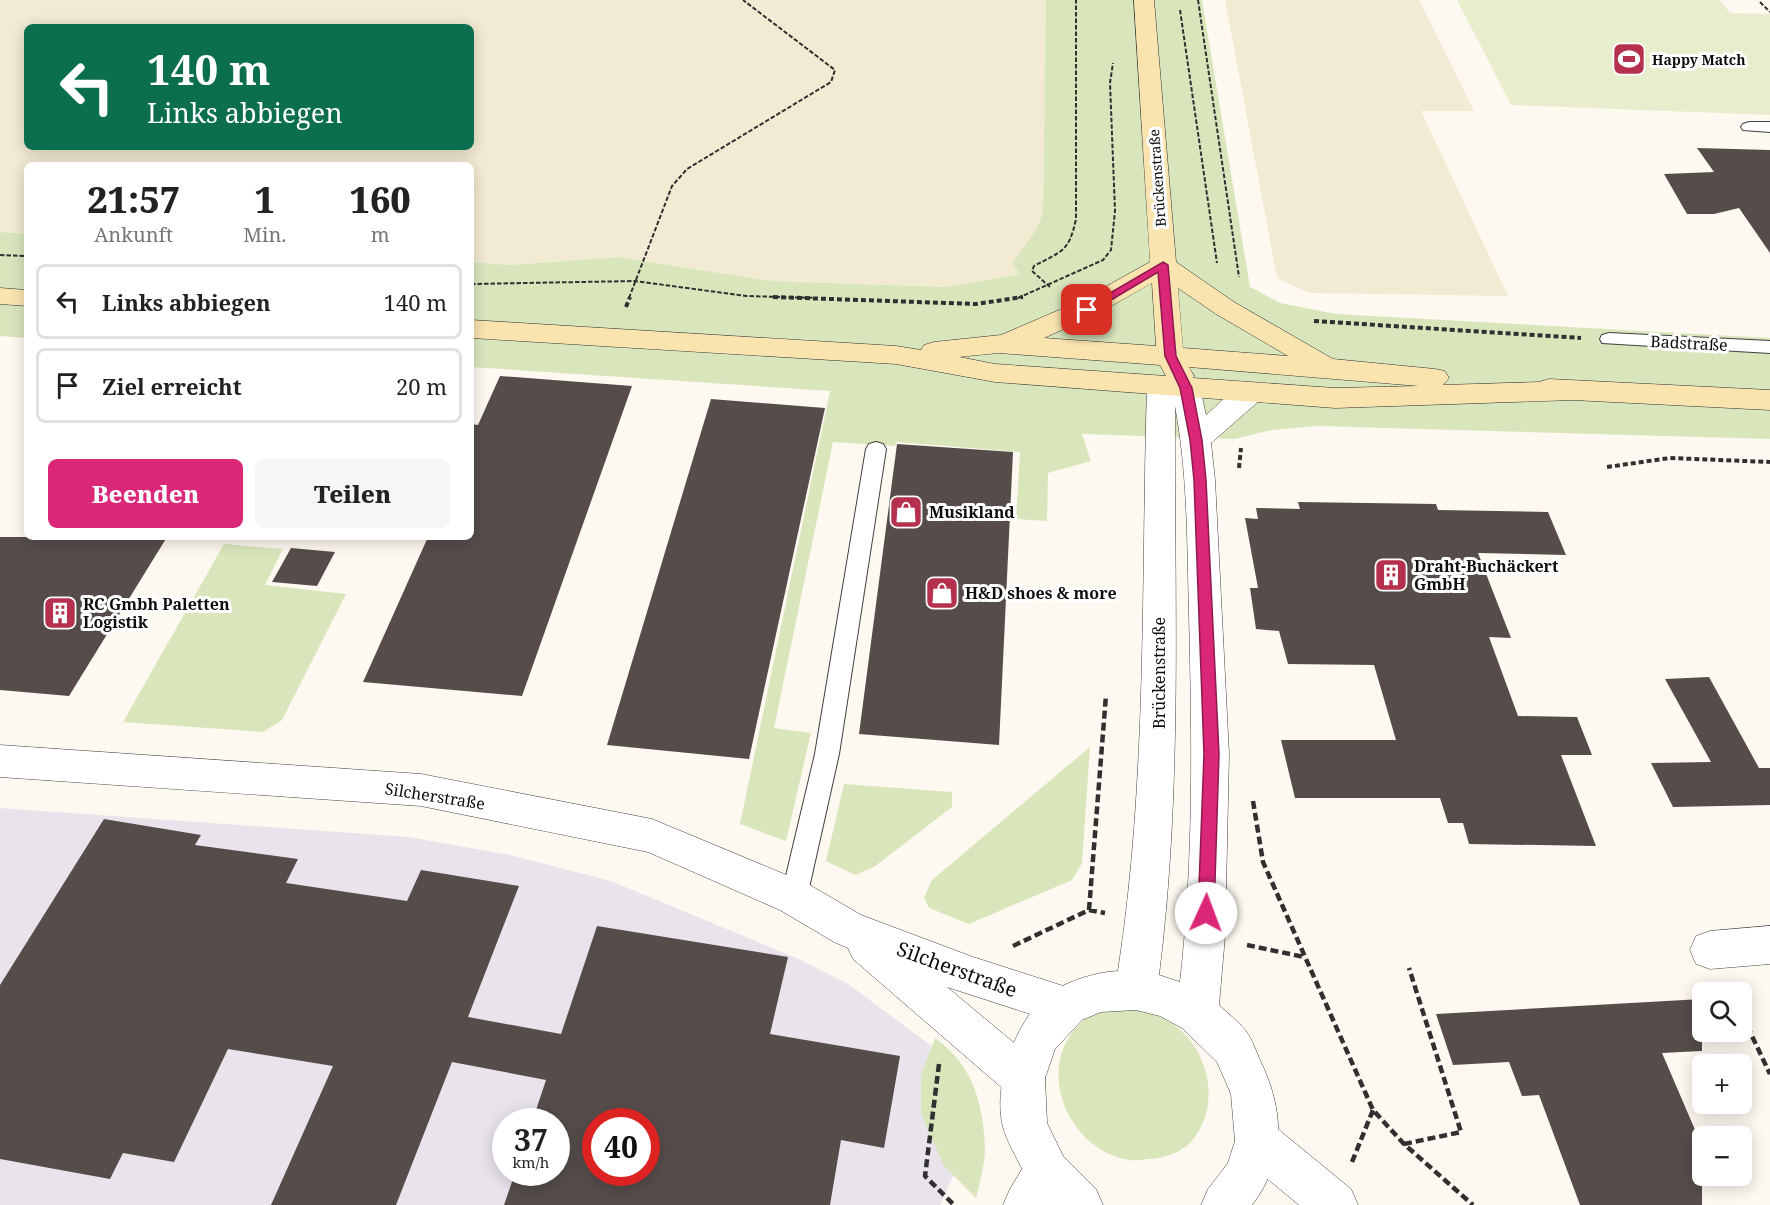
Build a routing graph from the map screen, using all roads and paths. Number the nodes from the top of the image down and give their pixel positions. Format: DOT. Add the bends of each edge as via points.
graph roads {
  1 [pos="743,0"];
  2 [pos="1076,0"];
  3 [pos="1144,0"];
  4 [pos="1179,0"];
  5 [pos="1198,0"];
  6 [pos="1760,2"];
  7 [pos="1770,12"];
  8 [pos="1114,60"];
  9 [pos="1749,127"];
  10 [pos="1770,127"];
  11 [pos="0,255"];
  12 [pos="24,256"];
  13 [pos="1163,265"];
  14 [pos="1219,271"];
  15 [pos="635,281"];
  16 [pos="1240,283"];
  17 [pos="474,284"];
  18 [pos="1049,286"];
  19 [pos="0,296"];
  20 [pos="24,298"];
  21 [pos="1309,320"];
  22 [pos="474,329"];
  23 [pos="616,338"];
  24 [pos="1609,339"];
  25 [pos="999,344"];
  26 [pos="1770,347"];
  27 [pos="896,355"];
  28 [pos="1330,368"];
  29 [pos="1172,377"];
  30 [pos="1570,391"];
  31 [pos="1250,393"];
  32 [pos="1770,400"];
  33 [pos="1196,440"];
  34 [pos="876,449"];
  35 [pos="1770,462"];
  36 [pos="1607,467"];
  37 [pos="1238,472"];
  38 [pos="1106,694"];
  39 [pos="0,760"];
  40 [pos="1251,794"];
  41 [pos="794,897"];
  42 [pos="1089,910"];
  43 [pos="848,928"];
  44 [pos="1770,945"];
  45 [pos="1710,950"];
  46 [pos="1409,968"];
  47 [pos="1136,990"];
  48 [pos="1067,1006"];
  49 [pos="946,1011"];
  50 [pos="1197,1013"];
  51 [pos="1752,1036"];
  52 [pos="1770,1074"];
  53 [pos="1023,1078"];
  54 [pos="1373,1110"];
  55 [pos="1257,1141"];
  56 [pos="1404,1144"];
  57 [pos="1036,1189"];
  58 [pos="1341,1189"];
  59 [pos="954,1205"];
  60 [pos="1080,1205"];
  61 [pos="1225,1205"];
  62 [pos="1473,1205"];
  1 -- 15 [label="path" via="835,70 831,82 687,169 672,186"];
  2 -- 18 [label="path" via="1076,219 1065,249 1034,266 1032,271"];
  3 -- 13 [label="main road, Brückenstraße"];
  4 -- 14 [label="path"];
  5 -- 16 [label="path"];
  6 -- 7 [label="path"];
  8 -- 18 [label="path" via="1110,83 1115,211 1111,250 1103,260"];
  9 -- 10 [label="lane"];
  11 -- 12 [label="path"];
  13 -- 25 [label="main road" via="1087,310"];
  13 -- 28 [label="main road" via="1225,308"];
  13 -- 29 [label="main road, Brückenstraße"];
  15 -- 17 [label="path"];
  15 -- 18 [label="path" via="746,296 976,304 1021,298"];
  15 -- 23 [label="path"];
  19 -- 20 [label="main road"];
  21 -- 24 [label="path"];
  22 -- 23 [label="main road"];
  23 -- 27 [label="main road"];
  24 -- 26 [label="lane, Badstraße"];
  25 -- 27 [label="main road"];
  25 -- 29 [label="main road"];
  27 -- 29 [label="main road" via="995,373"];
  28 -- 29 [label="main road"];
  28 -- 30 [label="main road"];
  29 -- 31 [label="main road"];
  29 -- 33 [label="street, Brückenstraße"];
  29 -- 47 [label="street, Brückenstraße" via="1156,791 1148,913"];
  30 -- 31 [label="main road" via="1335,398"];
  30 -- 32 [label="main road"];
  31 -- 33 [label="street"];
  31 -- 37 [label="path" via="1254,420 1240,450"];
  33 -- 50 [label="street, Brückenstraße" via="1211,754 1205,936"];
  34 -- 41 [label="lane" via="827,754"];
  35 -- 36 [label="path" via="1670,458"];
  38 -- 42 [label="path"];
  39 -- 41 [label="street, Silcherstraße" via="421,790 652,837"];
  40 -- 54 [label="path" via="1263,862"];
  41 -- 43 [label="street, Silcherstraße"];
  43 -- 48 [label="street, Silcherstraße" via="973,976"];
  43 -- 49 [label="street, Silcherstraße"];
  44 -- 45 [label="street"];
  46 -- 56 [label="path" via="1461,1132"];
  47 -- 48 [label="street" via="1100,992"];
  47 -- 50 [label="street" via="1167,997"];
  48 -- 53 [label="street" via="1038,1036"];
  49 -- 53 [label="street, Silcherstraße"];
  49 -- 59 [label="path" via="926,1176"];
  50 -- 55 [label="street" via="1232,1047 1253,1092"];
  51 -- 52 [label="path"];
  53 -- 57 [label="street" via="1025,1126"];
  54 -- 56 [label="path"];
  54 -- 58 [label="path"];
  55 -- 58 [label="street"];
  55 -- 61 [label="street" via="1246,1176"];
  56 -- 62 [label="path"];
  57 -- 60 [label="street"];
}
